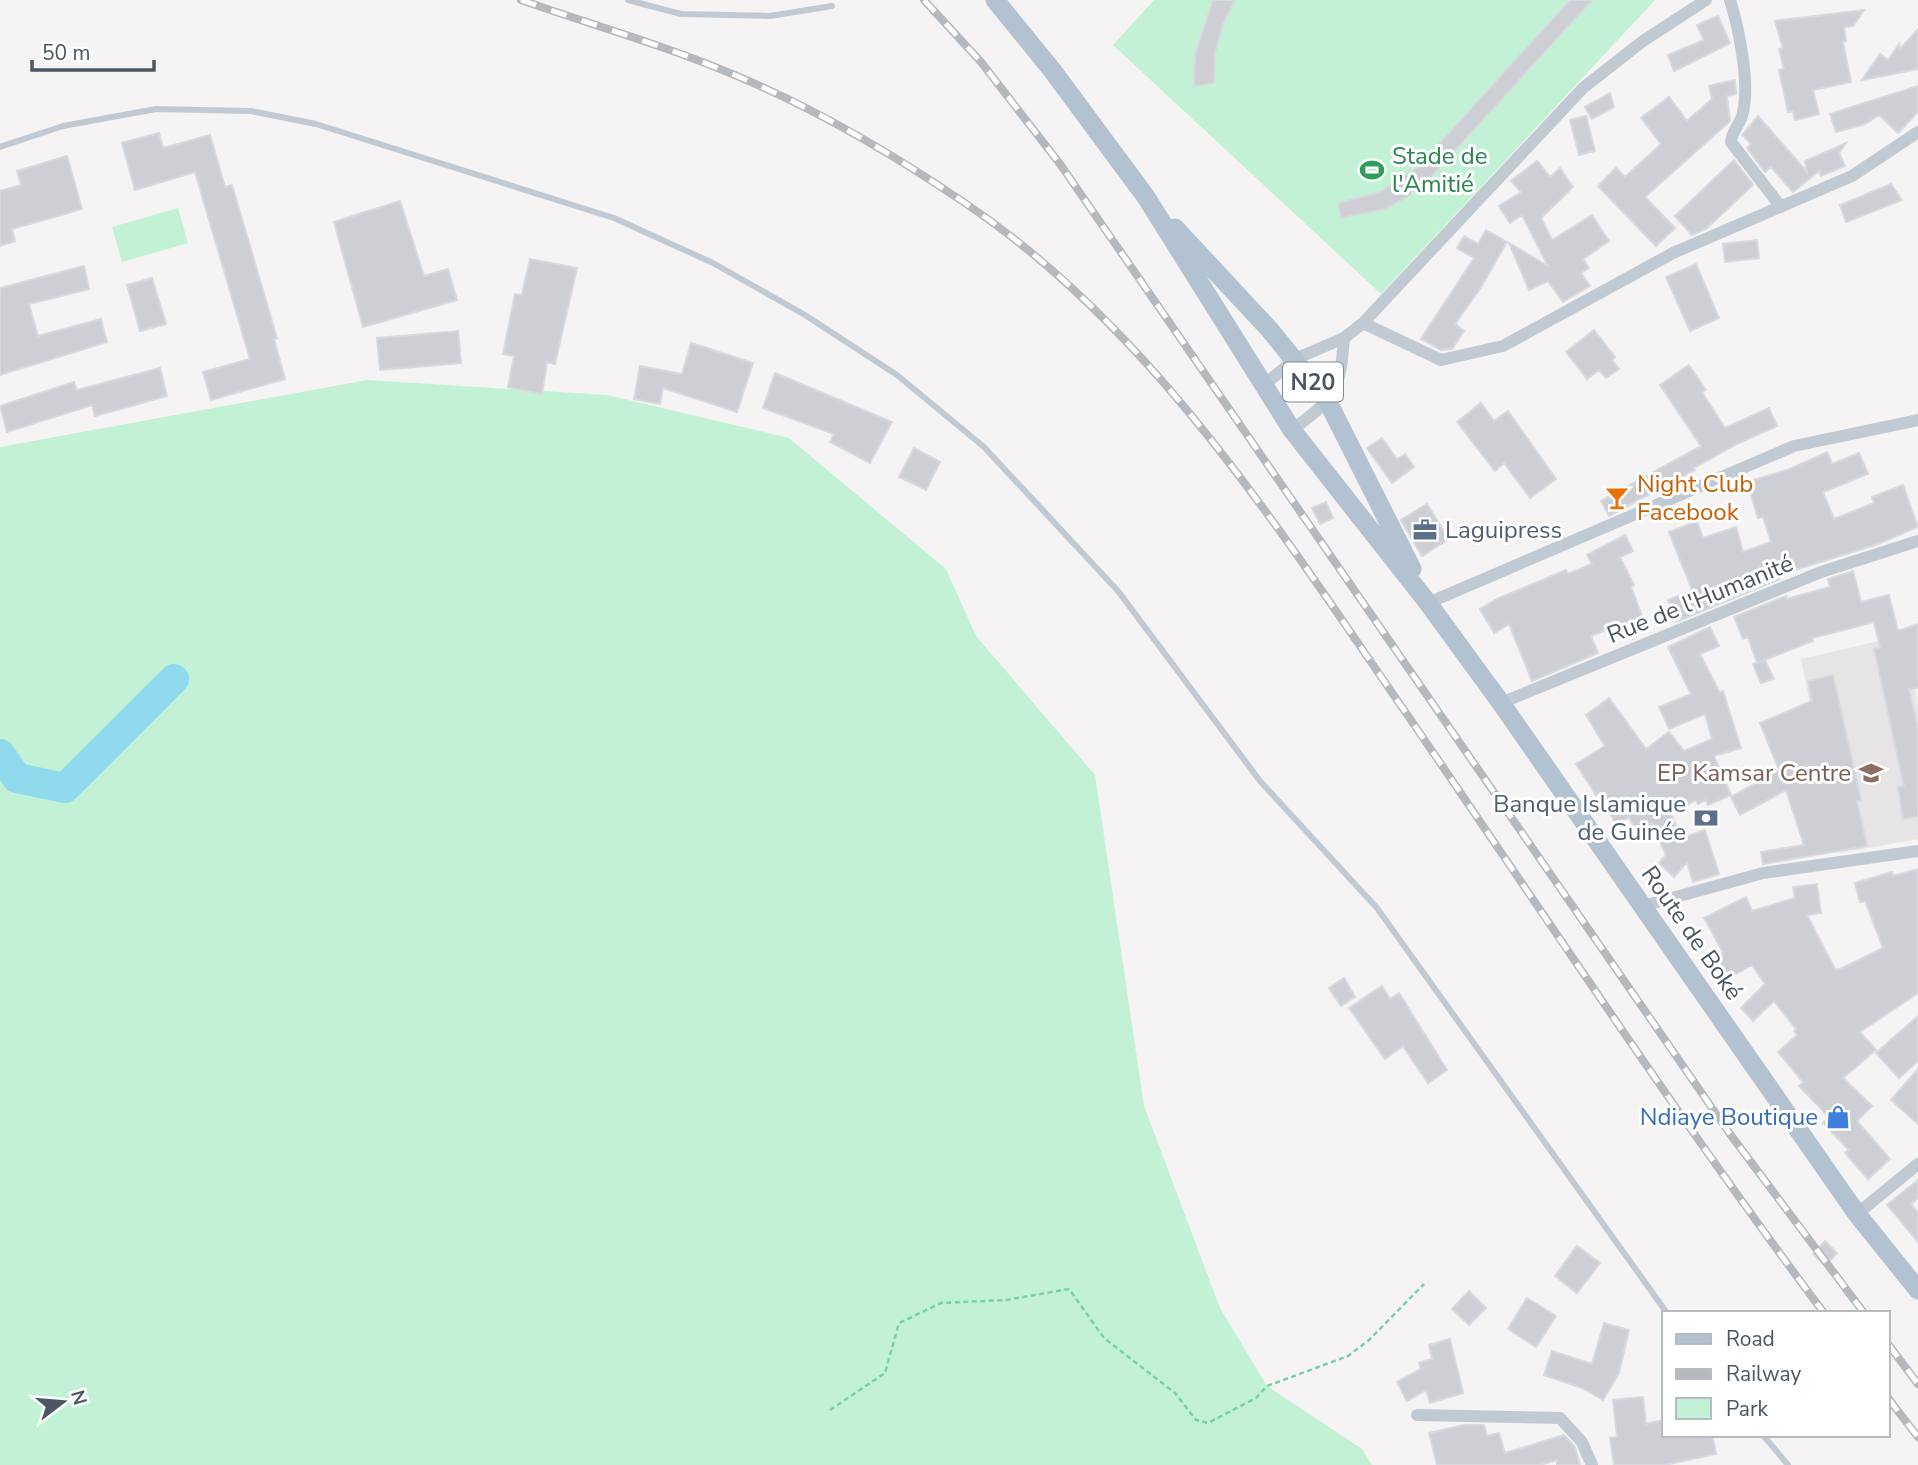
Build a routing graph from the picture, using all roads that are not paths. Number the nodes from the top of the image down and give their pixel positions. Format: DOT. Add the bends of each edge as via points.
graph roads {
  1 [pos="628,0"];
  2 [pos="995,0"];
  3 [pos="1706,0"];
  4 [pos="1730,0"];
  5 [pos="832,6"];
  6 [pos="1918,132"];
  7 [pos="0,147"];
  8 [pos="1146,197"];
  9 [pos="1781,207"];
  10 [pos="1363,323"];
  11 [pos="1344,338"];
  12 [pos="1295,359"];
  13 [pos="1262,386"];
  14 [pos="1328,402"];
  15 [pos="1918,419"];
  16 [pos="1292,430"];
  17 [pos="1918,541"];
  18 [pos="1428,603"];
  19 [pos="1501,703"];
  20 [pos="1918,851"];
  21 [pos="1643,906"];
  22 [pos="1918,1164"];
  23 [pos="1857,1214"];
  24 [pos="1918,1290"];
  25 [pos="1666,1311"];
  26 [pos="1417,1415"];
  27 [pos="1765,1437"];
  28 [pos="1591,1465"];
  29 [pos="1788,1465"];
  1 -- 5 [label="lane" via="681,14 770,16"];
  2 -- 8 [label="main road, N20"];
  3 -- 10 [label="street" via="1583,88"];
  4 -- 9 [label="street" via="1744,71 1742,116 1731,142"];
  6 -- 9 [label="street" via="1852,176"];
  7 -- 25 [label="lane" via="62,126 156,109 251,111 316,124 614,218 713,263 897,375 984,447 1118,591 1260,780 1377,908"];
  8 -- 12 [label="main road, N20"];
  8 -- 13 [label="main road, N20"];
  9 -- 10 [label="street" via="1673,253 1503,346 1441,360"];
  10 -- 11 [label="street"];
  11 -- 12 [label="street"];
  11 -- 14 [label="street" via="1337,383"];
  12 -- 13 [label="street"];
  12 -- 14 [label="main road, N20"];
  13 -- 16 [label="main road, N20"];
  14 -- 16 [label="street"];
  14 -- 18 [label="main road, N20"];
  15 -- 18 [label="street" via="1794,446"];
  16 -- 18 [label="main road, N20"];
  17 -- 19 [label="street, Rue de l'Humanité" via="1821,572"];
  18 -- 19 [label="main road, Route de Boké"];
  19 -- 21 [label="main road, Route de Boké"];
  20 -- 21 [label="street" via="1763,873"];
  21 -- 23 [label="main road, Route de Boké"];
  22 -- 23 [label="street"];
  23 -- 24 [label="main road, Route de Boké"];
  26 -- 28 [label="street" via="1560,1418 1582,1441"];
  27 -- 29 [label="lane"];
}
